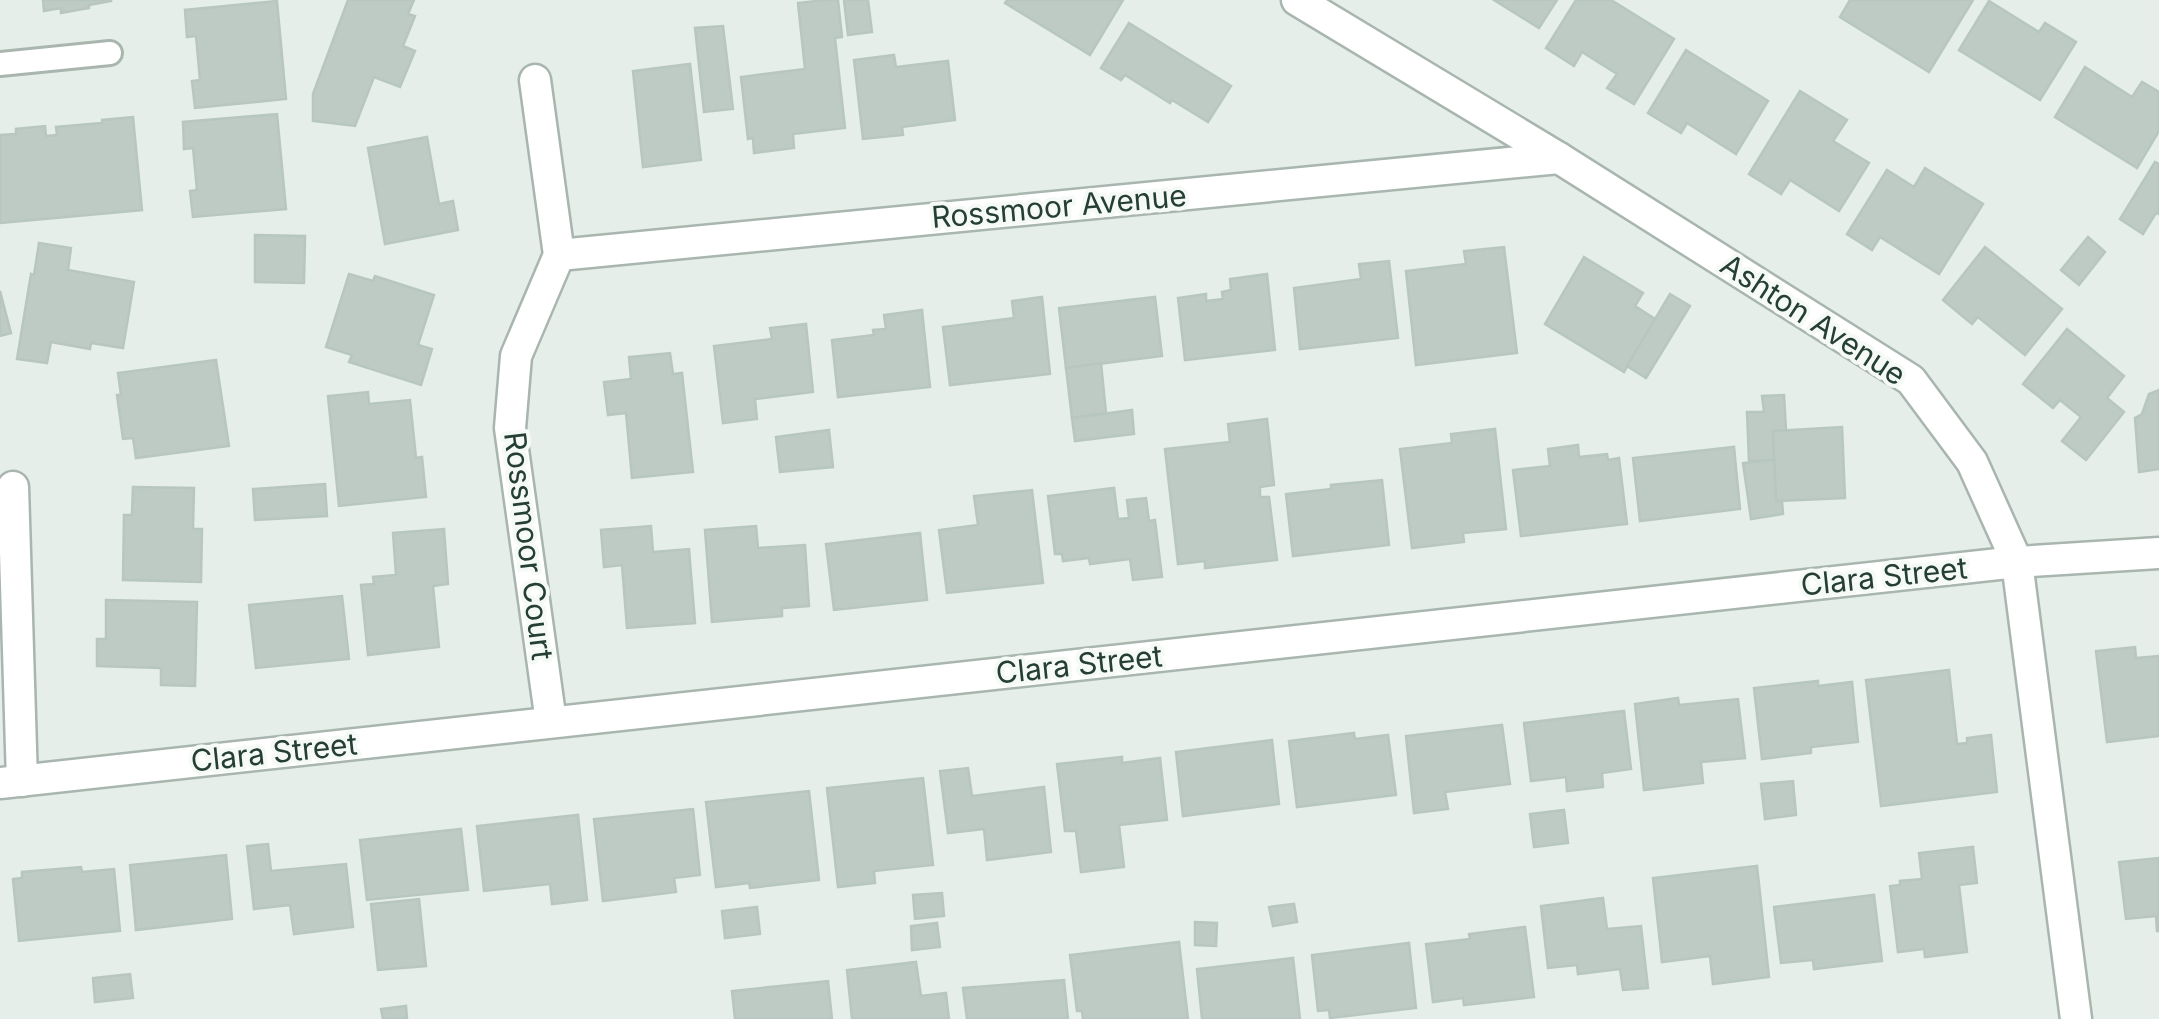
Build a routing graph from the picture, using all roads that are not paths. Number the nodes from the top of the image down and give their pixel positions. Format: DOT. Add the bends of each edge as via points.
graph roads {
  1 [pos="1297,0"];
  2 [pos="110,53"];
  3 [pos="0,64"];
  4 [pos="536,80"];
  5 [pos="1560,158"];
  6 [pos="558,255"];
  7 [pos="13,486"];
  8 [pos="2159,553"];
  9 [pos="2017,562"];
  10 [pos="551,722"];
  11 [pos="11,782"];
  12 [pos="2076,1019"];
  1 -- 5 [label="street, Ashton Avenue"];
  2 -- 3 [label="lane"];
  4 -- 6 [label="street, Rossmoor Court"];
  5 -- 6 [label="street, Rossmoor Avenue"];
  5 -- 9 [label="street, Ashton Avenue" via="1911,380 1972,462"];
  6 -- 10 [label="street, Rossmoor Court" via="516,356 510,428"];
  7 -- 11 [label="street"];
  8 -- 9 [label="street, Clara Street"];
  9 -- 10 [label="street, Clara Street"];
  9 -- 12 [label="street, Ashton Avenue"];
  10 -- 11 [label="street, Clara Street"];
}
